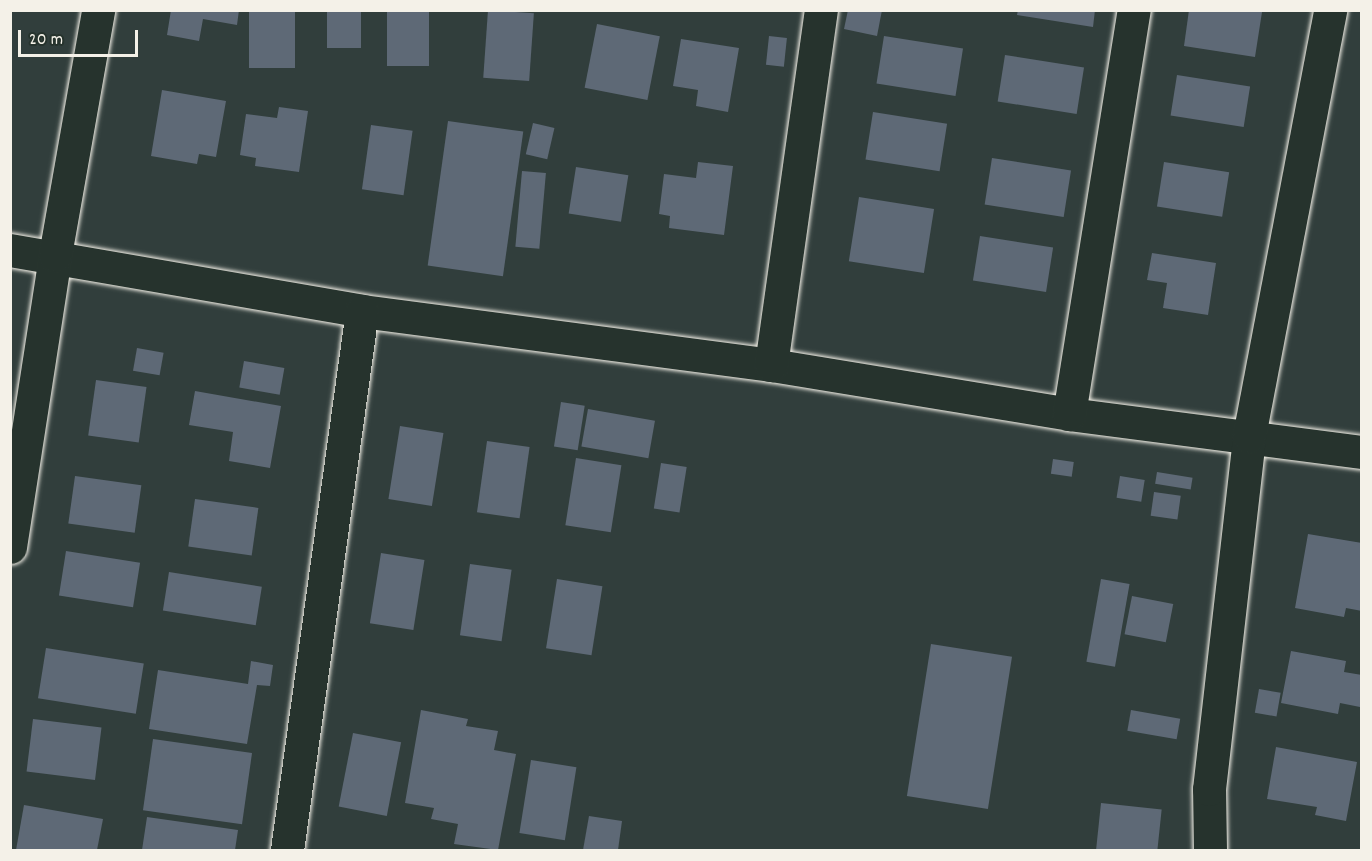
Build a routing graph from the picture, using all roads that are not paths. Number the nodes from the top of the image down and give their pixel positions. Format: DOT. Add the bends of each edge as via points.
graph roads {
  1 [pos="98,10"];
  2 [pos="821,10"];
  3 [pos="1134,10"];
  4 [pos="1330,10"];
  5 [pos="10,250"];
  6 [pos="55,255"];
  7 [pos="362,311"];
  8 [pos="771,365"];
  9 [pos="1069,414"];
  10 [pos="1249,436"];
  11 [pos="1362,452"];
  12 [pos="10,547"];
  13 [pos="287,850"];
  14 [pos="1210,850"];
  1 -- 6 [label="street"];
  2 -- 8 [label="street"];
  3 -- 9 [label="street"];
  4 -- 10 [label="street"];
  5 -- 6 [label="street"];
  6 -- 7 [label="street"];
  6 -- 12 [label="street"];
  7 -- 8 [label="street"];
  7 -- 13 [label="street"];
  8 -- 9 [label="street"];
  9 -- 10 [label="street"];
  10 -- 11 [label="street"];
  10 -- 14 [label="street" via="1209,789"];
}
